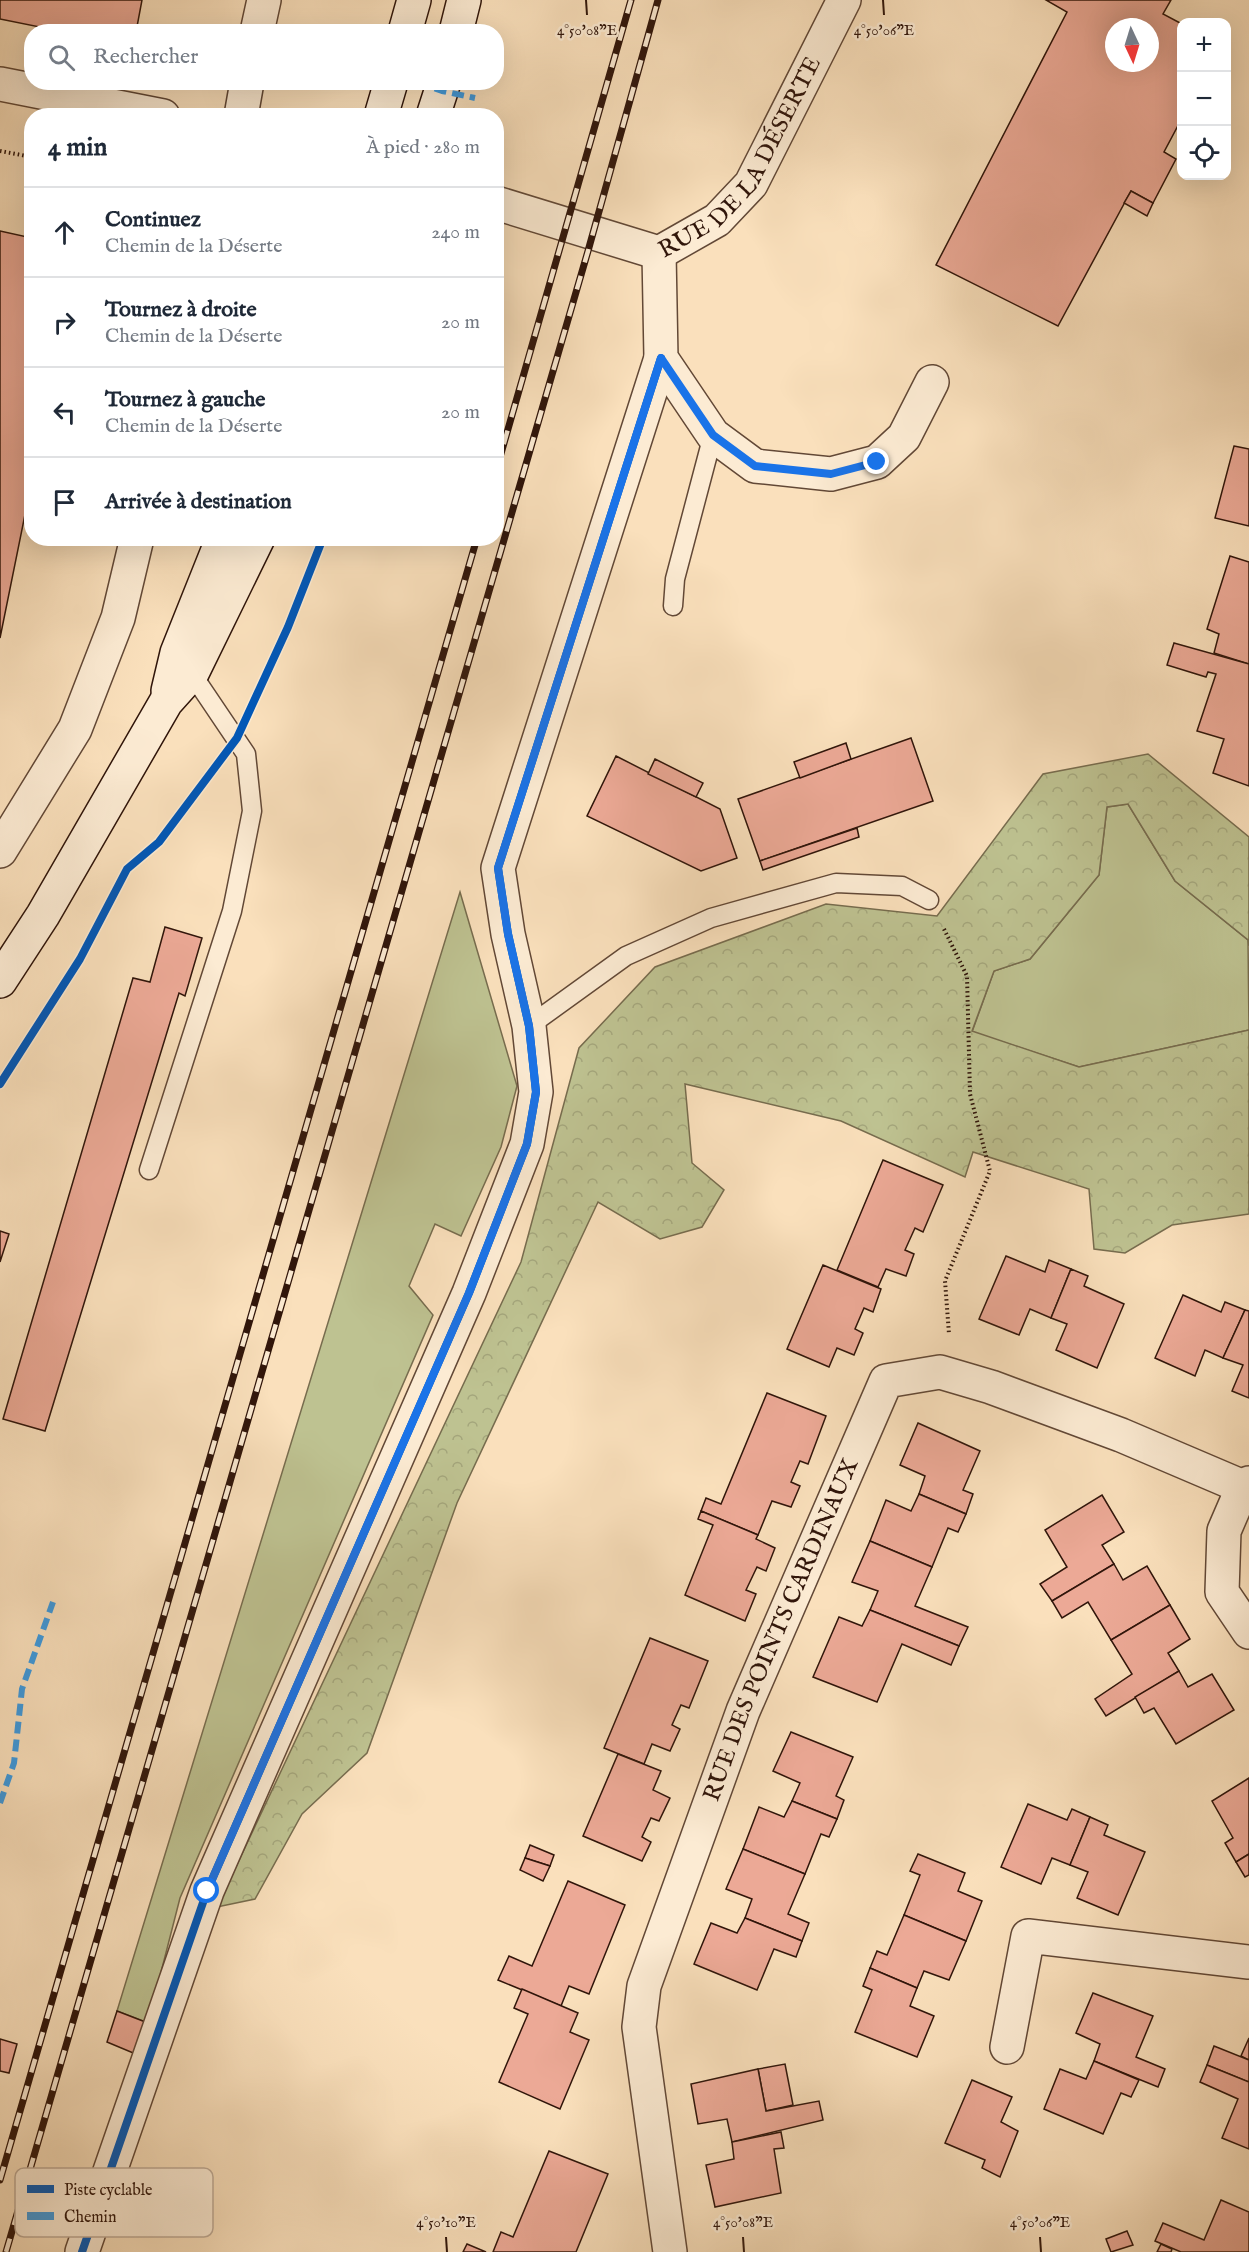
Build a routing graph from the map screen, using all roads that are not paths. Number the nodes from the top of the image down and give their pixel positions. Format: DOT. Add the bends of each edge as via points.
graph roads {
  1 [pos="264,0"];
  2 [pos="414,0"];
  3 [pos="464,0"];
  4 [pos="844,0"];
  5 [pos="259,24"];
  6 [pos="407,24"];
  7 [pos="458,24"];
  8 [pos="0,84"];
  9 [pos="24,89"];
  10 [pos="31,90"];
  11 [pos="246,90"];
  12 [pos="389,90"];
  13 [pos="441,90"];
  14 [pos="122,108"];
  15 [pos="242,108"];
  16 [pos="383,108"];
  17 [pos="436,108"];
  18 [pos="504,205"];
  19 [pos="659,253"];
  20 [pos="661,358"];
  21 [pos="932,382"];
  22 [pos="713,435"];
  23 [pos="135,546"];
  24 [pos="221,546"];
  25 [pos="253,546"];
  26 [pos="673,606"];
  27 [pos="185,663"];
  28 [pos="0,850"];
  29 [pos="929,900"];
  30 [pos="0,981"];
  31 [pos="529,1026"];
  32 [pos="150,1170"];
  33 [pos="1246,1485"];
  34 [pos="1249,1632"];
  35 [pos="1249,1962"];
  36 [pos="1007,2047"];
  37 [pos="110,2168"];
  38 [pos="86,2237"];
  39 [pos="81,2252"];
  40 [pos="670,2252"];
  1 -- 5 [label="street"];
  2 -- 6 [label="street"];
  3 -- 7 [label="street"];
  4 -- 19 [label="street, RUE DE LA DÉSERTE" via="751,184 717,220"];
  8 -- 9 [label="street"];
  10 -- 14 [label="street"];
  11 -- 15 [label="street"];
  12 -- 16 [label="street"];
  13 -- 17 [label="street"];
  18 -- 19 [label="street, RUE DE LA DÉSERTE"];
  19 -- 20 [label="street"];
  20 -- 22 [label="street"];
  20 -- 31 [label="street" via="498,868"];
  21 -- 22 [label="street" via="904,437 877,462 831,474 755,466"];
  22 -- 26 [label="lane" via="675,579"];
  23 -- 28 [label="street" via="118,618 75,729"];
  24 -- 27 [label="street"];
  25 -- 27 [label="street"];
  27 -- 30 [label="street" via="43,915"];
  27 -- 32 [label="lane" via="246,754 252,811 232,911"];
  29 -- 31 [label="lane" via="902,886 836,883 711,918 626,956"];
  31 -- 37 [label="street" via="536,1092 527,1144 469,1293 207,1891"];
  33 -- 34 [label="street, RUE DES POINTS CARDINAUX" via="1224,1531 1222,1592"];
  33 -- 40 [label="street, RUE DES POINTS CARDINAUX" via="1121,1435 940,1372 886,1381 743,1711 644,1986 639,2027"];
  35 -- 36 [label="street" via="1028,1936"];
  38 -- 39 [label="street"];
}
